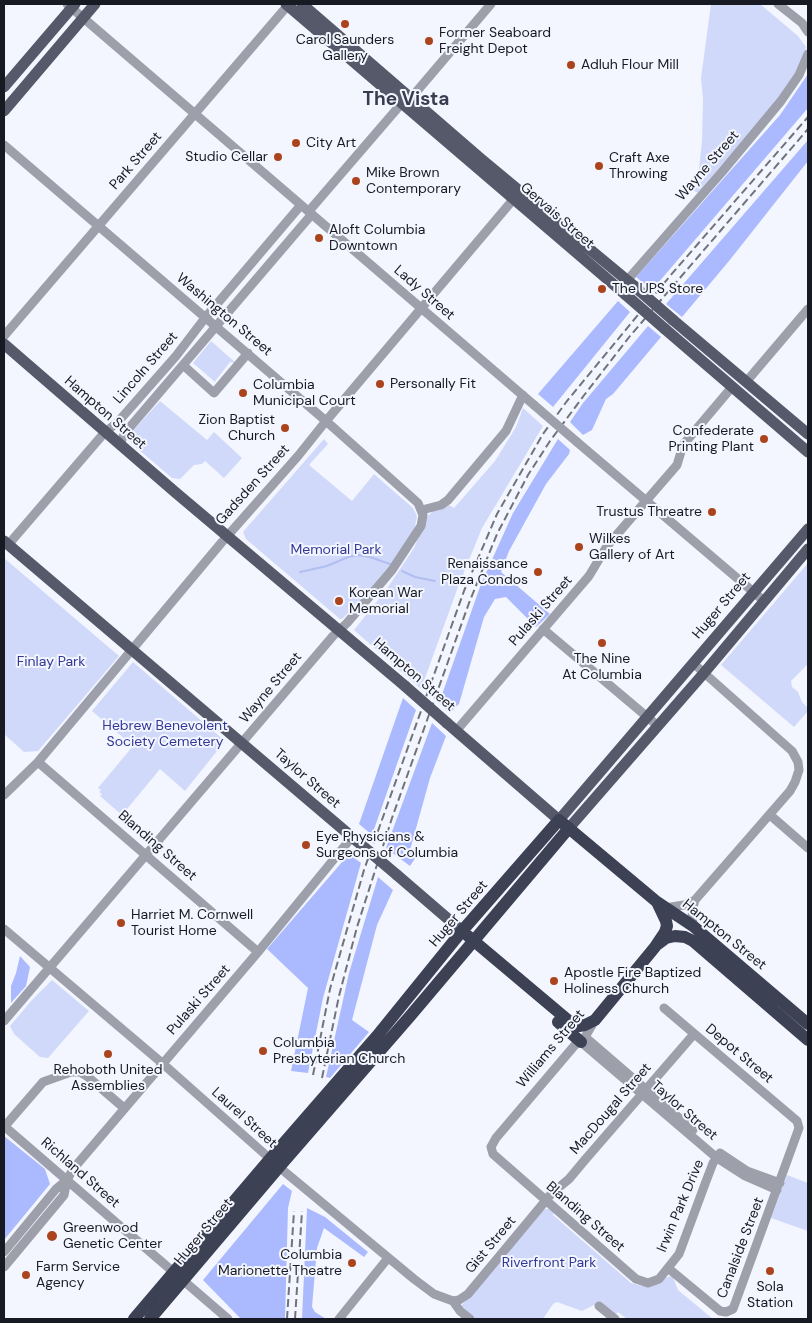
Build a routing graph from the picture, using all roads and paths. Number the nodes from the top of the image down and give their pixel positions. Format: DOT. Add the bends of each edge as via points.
graph roads {
  1 [pos="96,4"];
  2 [pos="287,4"];
  3 [pos="302,4"];
  4 [pos="491,4"];
  5 [pos="778,4"];
  6 [pos="71,5"];
  7 [pos="83,18"];
  8 [pos="808,32"];
  9 [pos="808,54"];
  10 [pos="4,87"];
  11 [pos="407,100"];
  12 [pos="4,111"];
  13 [pos="195,114"];
  14 [pos="4,145"];
  15 [pos="517,195"];
  16 [pos="301,205"];
  17 [pos="311,213"];
  18 [pos="98,226"];
  19 [pos="630,283"];
  20 [pos="622,292"];
  21 [pos="421,308"];
  22 [pos="808,309"];
  23 [pos="205,318"];
  24 [pos="216,327"];
  25 [pos="4,336"];
  26 [pos="4,344"];
  27 [pos="248,353"];
  28 [pos="183,365"];
  29 [pos="714,371"];
  30 [pos="746,382"];
  31 [pos="732,387"];
  32 [pos="523,395"];
  33 [pos="326,421"];
  34 [pos="105,432"];
  35 [pos="808,434"];
  36 [pos="120,445"];
  37 [pos="808,452"];
  38 [pos="646,501"];
  39 [pos="422,510"];
  40 [pos="808,529"];
  41 [pos="227,536"];
  42 [pos="6,543"];
  43 [pos="808,550"];
  44 [pos="753,592"];
  45 [pos="764,602"];
  46 [pos="543,629"];
  47 [pos="339,630"];
  48 [pos="131,650"];
  49 [pos="694,664"];
  50 [pos="704,673"];
  51 [pos="647,718"];
  52 [pos="658,726"];
  53 [pos="452,727"];
  54 [pos="242,743"];
  55 [pos="808,761"];
  56 [pos="38,762"];
  57 [pos="799,765"];
  58 [pos="4,795"];
  59 [pos="770,815"];
  60 [pos="564,824"];
  61 [pos="352,837"];
  62 [pos="808,848"];
  63 [pos="146,855"];
  64 [pos="695,900"];
  65 [pos="661,905"];
  66 [pos="693,926"];
  67 [pos="4,929"];
  68 [pos="462,931"];
  69 [pos="473,941"];
  70 [pos="655,947"];
  71 [pos="258,952"];
  72 [pos="50,968"];
  73 [pos="542,999"];
  74 [pos="664,1008"];
  75 [pos="595,1020"];
  76 [pos="4,1021"];
  77 [pos="808,1024"];
  78 [pos="694,1034"];
  79 [pos="583,1039"];
  80 [pos="808,1040"];
  81 [pos="162,1063"];
  82 [pos="644,1092"];
  83 [pos="124,1108"];
  84 [pos="797,1121"];
  85 [pos="4,1126"];
  86 [pos="491,1147"];
  87 [pos="718,1156"];
  88 [pos="274,1163"];
  89 [pos="67,1180"];
  90 [pos="779,1187"];
  91 [pos="546,1200"];
  92 [pos="4,1252"];
  93 [pos="388,1258"];
  94 [pos="4,1267"];
  95 [pos="668,1268"];
  96 [pos="179,1276"];
  97 [pos="452,1302"];
  98 [pos="599,1306"];
  99 [pos="134,1319"];
  100 [pos="150,1319"];
  101 [pos="228,1319"];
  102 [pos="338,1319"];
  103 [pos="470,1319"];
  104 [pos="615,1319"];
  1 -- 7 [label="main road"];
  2 -- 11 [label="main road, Gervais Street"];
  2 -- 13 [label="street, Park Street"];
  3 -- 11 [label="main road, Gervais Street"];
  4 -- 11 [label="street, Lincoln Street"];
  5 -- 8 [label="street"];
  6 -- 7 [label="street, Lady Street"];
  6 -- 10 [label="main road"];
  7 -- 12 [label="main road"];
  7 -- 13 [label="street, Lady Street"];
  9 -- 19 [label="street, Wayne Street" via="781,101"];
  11 -- 15 [label="main road, Gervais Street"];
  11 -- 17 [label="street, Lincoln Street"];
  13 -- 16 [label="street, Lady Street"];
  13 -- 18 [label="street, Park Street"];
  14 -- 18 [label="street, Washington Street"];
  15 -- 19 [label="main road, Gervais Street"];
  15 -- 20 [label="main road, Gervais Street"];
  15 -- 21 [label="street, Gadsden Street"];
  16 -- 17 [label="street, Lady Street"];
  16 -- 23 [label="street, Lincoln Street"];
  17 -- 21 [label="street, Lady Street"];
  17 -- 24 [label="street, Lincoln Street"];
  18 -- 23 [label="street, Washington Street"];
  18 -- 25 [label="street, Park Street"];
  19 -- 20 [label="street, Wayne Street"];
  19 -- 30 [label="main road, Gervais Street, bridge"];
  20 -- 29 [label="main road, Gervais Street, bridge"];
  21 -- 32 [label="street, Lady Street"];
  21 -- 33 [label="street, Gadsden Street"];
  22 -- 30 [label="street"];
  23 -- 24 [label="street, Washington Street"];
  23 -- 34 [label="street, Lincoln Street" via="176,356 117,423"];
  24 -- 27 [label="street, Washington Street"];
  24 -- 28 [label="street, Lincoln Street"];
  26 -- 34 [label="main road, Hampton Street"];
  27 -- 28 [label="street" via="214,393"];
  27 -- 33 [label="street, Washington Street"];
  28 -- 36 [label="street, Lincoln Street" via="124,434"];
  29 -- 30 [label="main road" via="720,370 739,384"];
  29 -- 31 [label="main road, Gervais Street"];
  30 -- 35 [label="main road, Gervais Street"];
  31 -- 37 [label="main road, Gervais Street"];
  31 -- 38 [label="street, Pulaski Street" via="683,445 677,465"];
  32 -- 38 [label="street, Lady Street, bridge"];
  32 -- 39 [label="street" via="506,431 448,500"];
  33 -- 39 [label="street, Washington Street"];
  33 -- 41 [label="street, Gadsden Street"];
  34 -- 36 [label="main road, Hampton Street"];
  34 -- 42 [label="street, Lincoln Street"];
  36 -- 41 [label="main road, Hampton Street"];
  38 -- 44 [label="street, Lady Street"];
  38 -- 46 [label="street, Pulaski Street" via="607,546 589,576"];
  39 -- 47 [label="street, Wayne Street" via="421,526 392,570"];
  40 -- 44 [label="main road, Huger Street"];
  41 -- 47 [label="main road, Hampton Street"];
  41 -- 48 [label="street, Gadsden Street"];
  42 -- 48 [label="main road, Taylor Street"];
  43 -- 45 [label="main road, Huger Street"];
  44 -- 45 [label="street, Lady Street"];
  44 -- 49 [label="main road, Huger Street"];
  45 -- 50 [label="main road, Huger Street"];
  46 -- 51 [label="street"];
  46 -- 53 [label="street, Pulaski Street"];
  47 -- 53 [label="main road, Hampton Street, bridge"];
  47 -- 54 [label="street, Wayne Street"];
  48 -- 54 [label="main road, Taylor Street"];
  48 -- 56 [label="street, Gadsden Street"];
  49 -- 50 [label="street"];
  49 -- 51 [label="main road, Huger Street"];
  50 -- 52 [label="main road, Huger Street"];
  50 -- 57 [label="street" via="792,751"];
  51 -- 52 [label="street"];
  51 -- 60 [label="main road, Huger Street"];
  52 -- 60 [label="main road, Huger Street"];
  53 -- 60 [label="main road, Hampton Street"];
  54 -- 61 [label="main road, Taylor Street"];
  54 -- 63 [label="street, Wayne Street"];
  55 -- 57 [label="street"];
  56 -- 58 [label="street, Gadsden Street"];
  56 -- 63 [label="street, Blanding Street"];
  57 -- 59 [label="street" via="793,787"];
  59 -- 62 [label="street"];
  59 -- 64 [label="street"];
  60 -- 65 [label="highway, Hampton Street"];
  60 -- 68 [label="highway, Huger Street"];
  60 -- 69 [label="highway, Huger Street"];
  61 -- 68 [label="main road, Taylor Street, bridge"];
  61 -- 71 [label="street, Pulaski Street"];
  63 -- 71 [label="street, Blanding Street"];
  63 -- 72 [label="street, Wayne Street"];
  64 -- 65 [label="street" via="684,905"];
  64 -- 66 [label="street"];
  65 -- 66 [label="highway, Hampton Street"];
  65 -- 70 [label="highway" via="667,926"];
  66 -- 77 [label="highway, Hampton Street"];
  67 -- 72 [label="street, Laurel Street"];
  68 -- 69 [label="highway, Taylor Street"];
  68 -- 88 [label="highway, Huger Street"];
  69 -- 73 [label="highway, Taylor Street"];
  69 -- 88 [label="highway, Huger Street" via="406,1021"];
  70 -- 75 [label="highway, Williams Street"];
  70 -- 80 [label="highway, Hampton Street" via="672,936 693,940"];
  71 -- 81 [label="street, Pulaski Street"];
  72 -- 76 [label="street, Wayne Street"];
  72 -- 81 [label="street, Laurel Street"];
  73 -- 75 [label="highway, Taylor Street" via="572,1024 580,1026"];
  73 -- 79 [label="highway" via="554,1018"];
  74 -- 78 [label="street, Depot Street"];
  75 -- 79 [label="street, Williams Street"];
  78 -- 82 [label="street, MacDougal Street"];
  78 -- 84 [label="street, Depot Street"];
  79 -- 82 [label="street, Taylor Street"];
  79 -- 86 [label="street, Williams Street"];
  81 -- 83 [label="street, Pulaski Street"];
  81 -- 88 [label="street, Laurel Street"];
  82 -- 87 [label="street, Taylor Street"];
  82 -- 91 [label="street, MacDougal Street" via="569,1179"];
  83 -- 85 [label="street" via="88,1077 80,1072 70,1072 43,1082"];
  83 -- 89 [label="street, Pulaski Street"];
  84 -- 90 [label="street, Canalside Street" via="799,1128"];
  85 -- 89 [label="street, Richland Street"];
  86 -- 91 [label="street, Blanding Street" via="493,1154"];
  87 -- 90 [label="street, Taylor Street" via="745,1176"];
  87 -- 95 [label="street, Irwin Park Drive" via="679,1254"];
  88 -- 93 [label="street, Laurel Street"];
  88 -- 96 [label="highway, Huger Street"];
  89 -- 92 [label="street, Pulaski Street"];
  89 -- 94 [label="street, Pulaski Street" via="64,1195"];
  89 -- 96 [label="street, Richland Street"];
  90 -- 95 [label="street, Canalside Street" via="732,1309 720,1311"];
  91 -- 95 [label="street, Blanding Street" via="636,1279 654,1282"];
  91 -- 97 [label="street, Gist Street" via="468,1294"];
  93 -- 97 [label="street, Laurel Street" via="434,1294"];
  93 -- 102 [label="street"];
  96 -- 99 [label="highway, Huger Street"];
  96 -- 100 [label="highway, Huger Street"];
  96 -- 101 [label="street, Richland Street"];
  97 -- 103 [label="street, Laurel Street"];
  98 -- 104 [label="street"];
}
